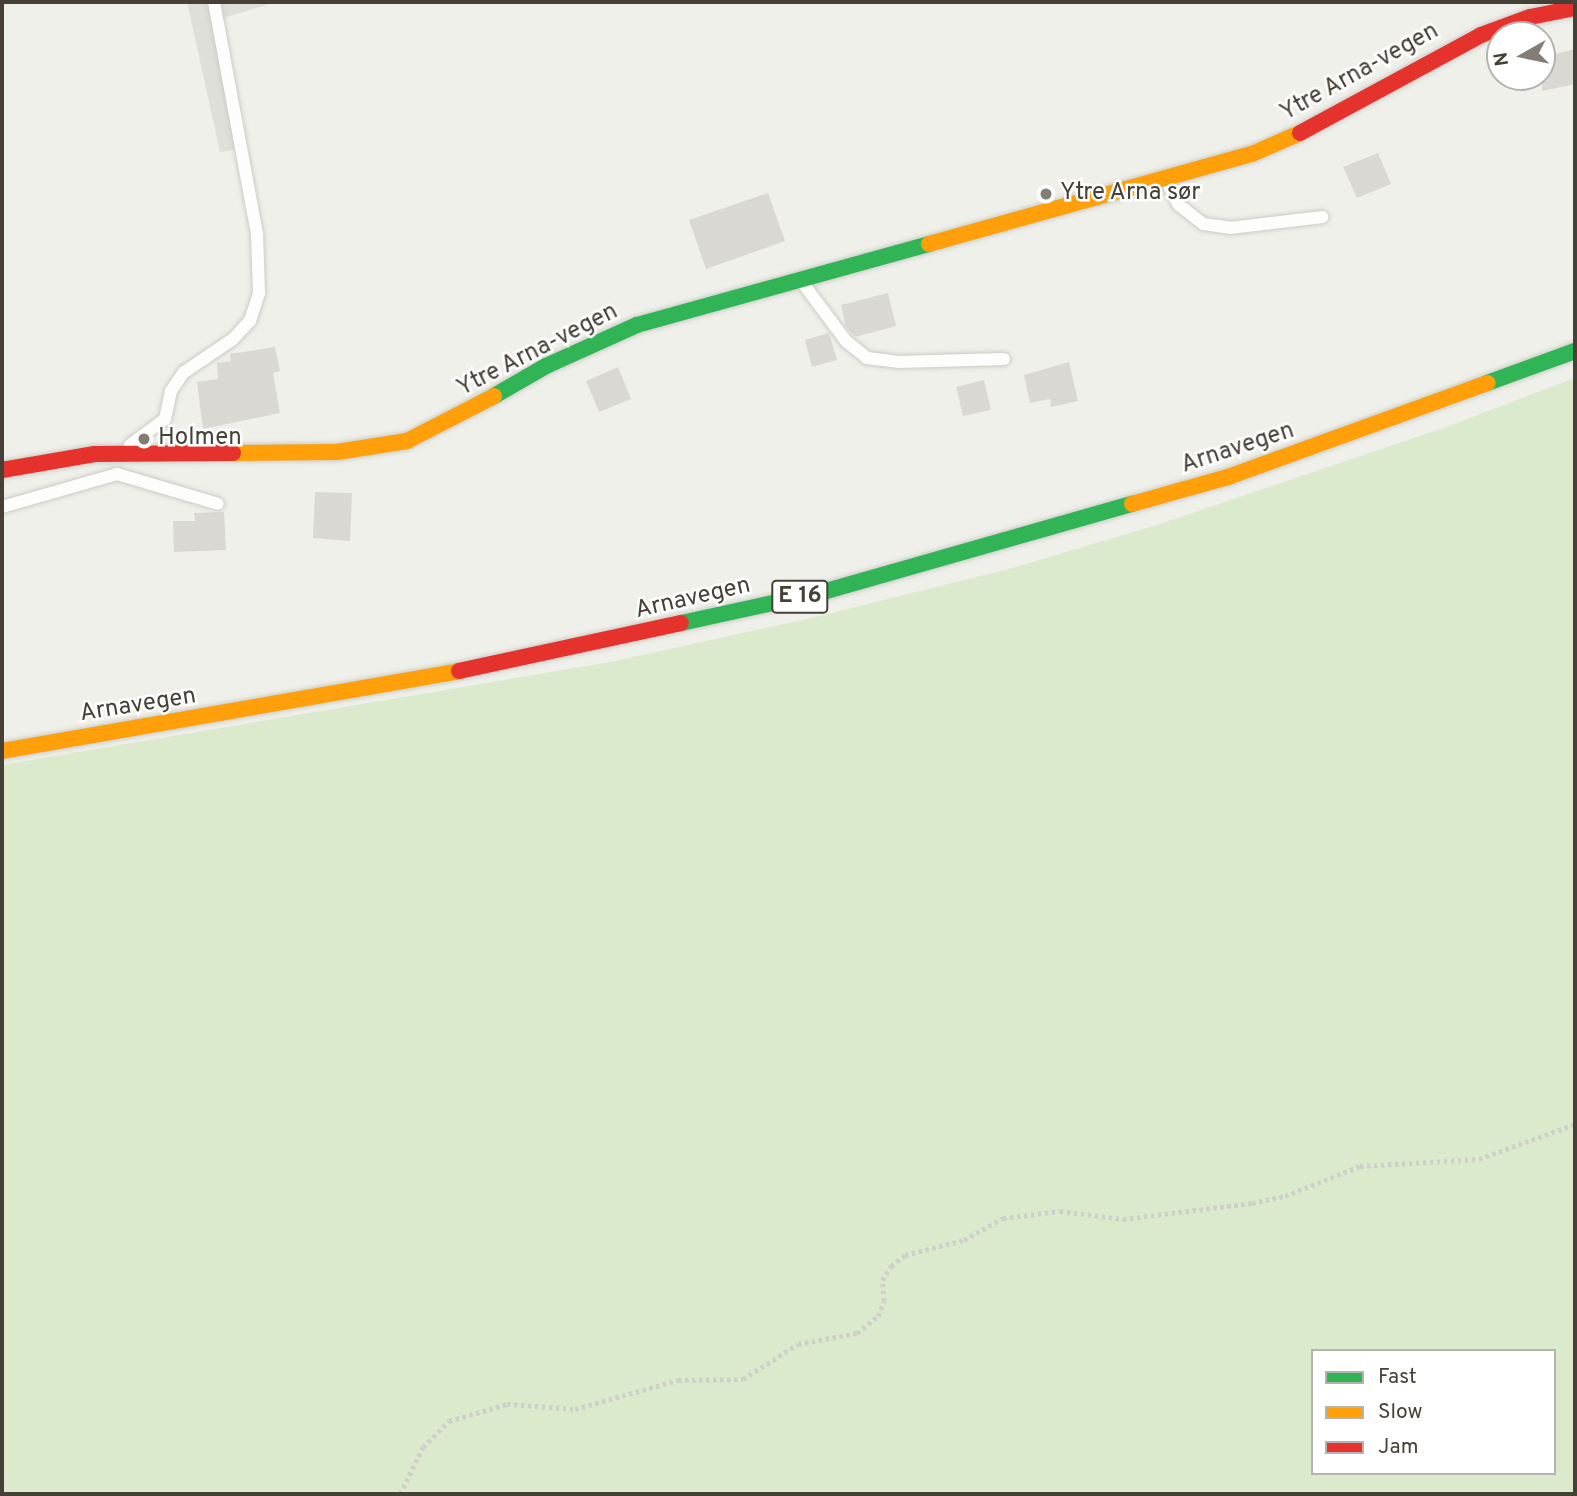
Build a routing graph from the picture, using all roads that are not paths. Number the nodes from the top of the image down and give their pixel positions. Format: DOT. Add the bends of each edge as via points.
graph roads {
  1 [pos="214,2"];
  2 [pos="1575,8"];
  3 [pos="1166,179"];
  4 [pos="1322,218"];
  5 [pos="800,278"];
  6 [pos="1575,351"];
  7 [pos="1004,359"];
  8 [pos="123,453"];
  9 [pos="2,470"];
  10 [pos="218,504"];
  11 [pos="2,507"];
  12 [pos="2,751"];
  1 -- 8 [label="lane" via="257,234 259,293 250,321 233,339 183,373 171,391 165,419 133,440"];
  2 -- 3 [label="main road, Ytre Arna-vegen" via="1530,17 1481,35 1300,134"];
  3 -- 4 [label="lane" via="1179,205 1203,224 1230,228"];
  3 -- 5 [label="main road, Ytre Arna-vegen"];
  5 -- 7 [label="lane" via="846,341 867,358 898,362"];
  5 -- 8 [label="main road, Ytre Arna-vegen" via="669,314 606,338 408,441 337,452"];
  6 -- 12 [label="main road, Arnavegen / E 16" via="1228,477 818,593 527,659"];
  8 -- 9 [label="main road, Ytre Arna-vegen"];
  10 -- 11 [label="lane" via="117,474"];
}
